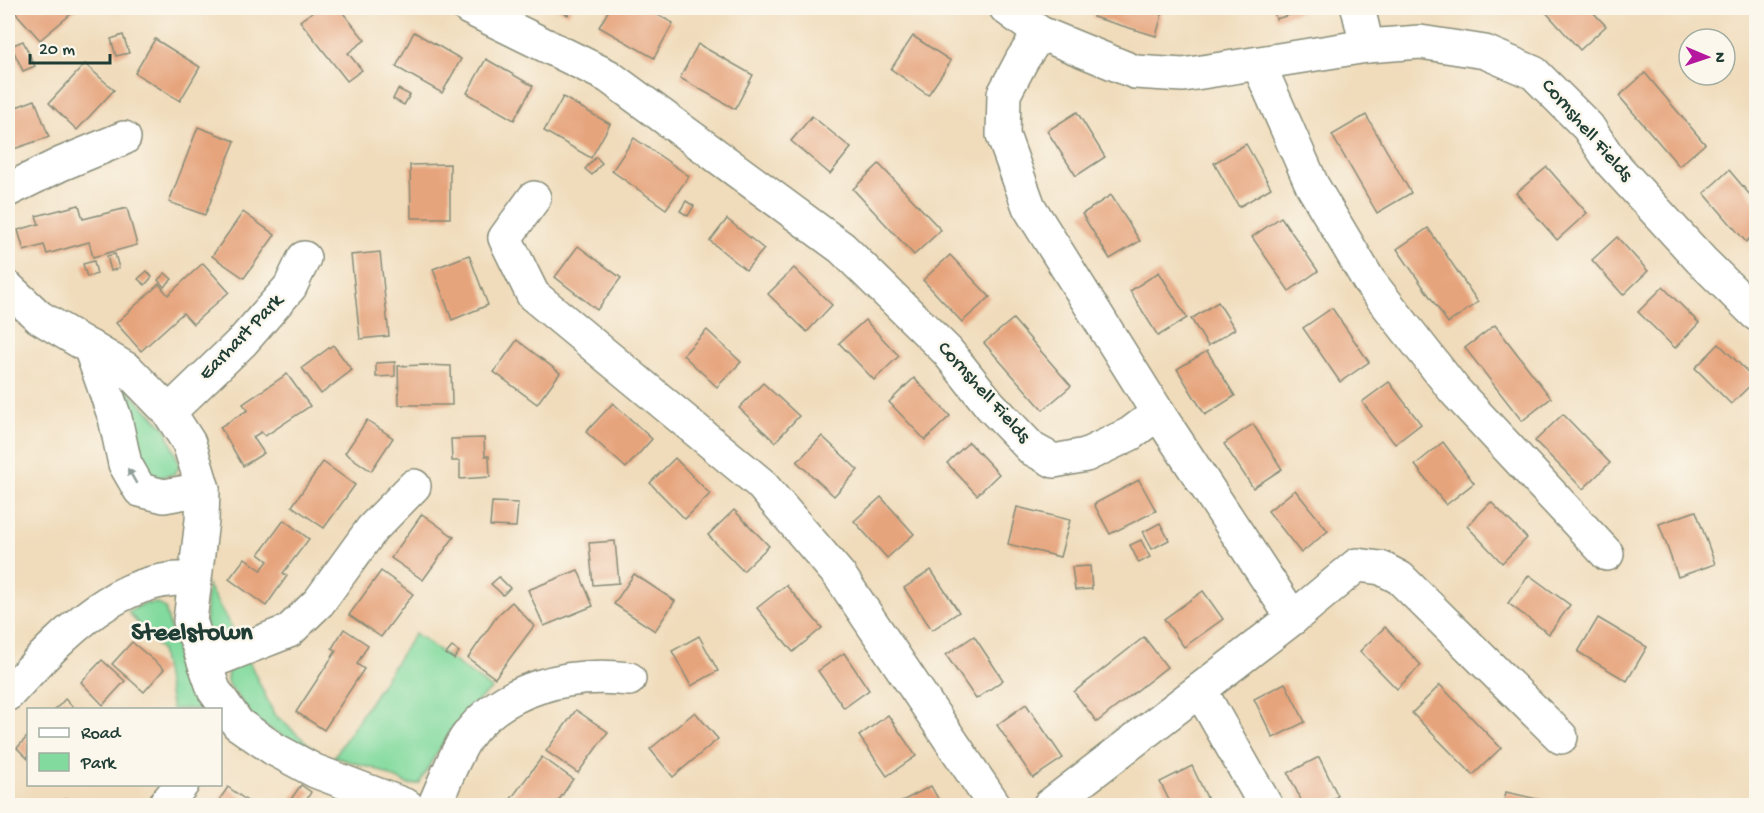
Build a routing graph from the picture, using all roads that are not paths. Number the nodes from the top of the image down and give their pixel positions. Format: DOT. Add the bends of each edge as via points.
graph roads {
  1 [pos="469,8"];
  2 [pos="1006,8"];
  3 [pos="1358,8"];
  4 [pos="1040,33"];
  5 [pos="1367,46"];
  6 [pos="1259,65"];
  7 [pos="124,138"];
  8 [pos="8,189"];
  9 [pos="534,198"];
  10 [pos="304,258"];
  11 [pos="8,288"];
  12 [pos="1756,314"];
  13 [pos="90,347"];
  14 [pos="170,412"];
  15 [pos="1158,413"];
  16 [pos="414,486"];
  17 [pos="202,489"];
  18 [pos="1607,554"];
  19 [pos="194,579"];
  20 [pos="1293,618"];
  21 [pos="205,664"];
  22 [pos="629,678"];
  23 [pos="1200,690"];
  24 [pos="8,694"];
  25 [pos="220,708"];
  26 [pos="222,713"];
  27 [pos="229,733"];
  28 [pos="1561,737"];
  29 [pos="180,786"];
  30 [pos="164,806"];
  31 [pos="407,806"];
  32 [pos="434,806"];
  33 [pos="995,806"];
  34 [pos="1049,806"];
  35 [pos="1266,806"];
  1 -- 15 [label="street, Cornshell Fields" via="608,76 842,249 947,351 1032,449 1054,460 1086,455 1130,434"];
  2 -- 4 [label="street, Cornshell Fields"];
  3 -- 5 [label="street"];
  4 -- 6 [label="street, Cornshell Fields" via="1135,72 1183,75"];
  4 -- 15 [label="street" via="1004,94 1003,135 1029,207"];
  5 -- 6 [label="street, Cornshell Fields"];
  5 -- 12 [label="street, Cornshell Fields" via="1420,42 1485,52 1534,73 1588,128 1612,163 1701,260"];
  6 -- 18 [label="street" via="1312,186 1369,281 1455,391"];
  7 -- 8 [label="street"];
  9 -- 33 [label="street" via="505,238 533,294 760,483 840,576"];
  10 -- 14 [label="street, Earhart Park" via="290,287 243,341"];
  11 -- 13 [label="street" via="39,317"];
  13 -- 14 [label="street" via="128,370"];
  17 -- 13 [label="street, one-way" via="164,496 140,490 125,464 115,418"];
  14 -- 17 [label="street" via="189,443"];
  15 -- 20 [label="street"];
  16 -- 21 [label="street" via="372,529 319,602 288,631"];
  17 -- 19 [label="street"];
  19 -- 21 [label="street" via="190,621"];
  19 -- 24 [label="street" via="148,584 120,595 56,643"];
  20 -- 23 [label="street"];
  20 -- 28 [label="street" via="1357,565 1381,568 1400,578"];
  21 -- 25 [label="street"];
  22 -- 32 [label="street" via="597,675 536,686 498,706 466,738"];
  23 -- 34 [label="street"];
  23 -- 35 [label="street"];
  26 -- 27 [label="street"];
  27 -- 31 [label="street"];
  29 -- 30 [label="street"];
}
